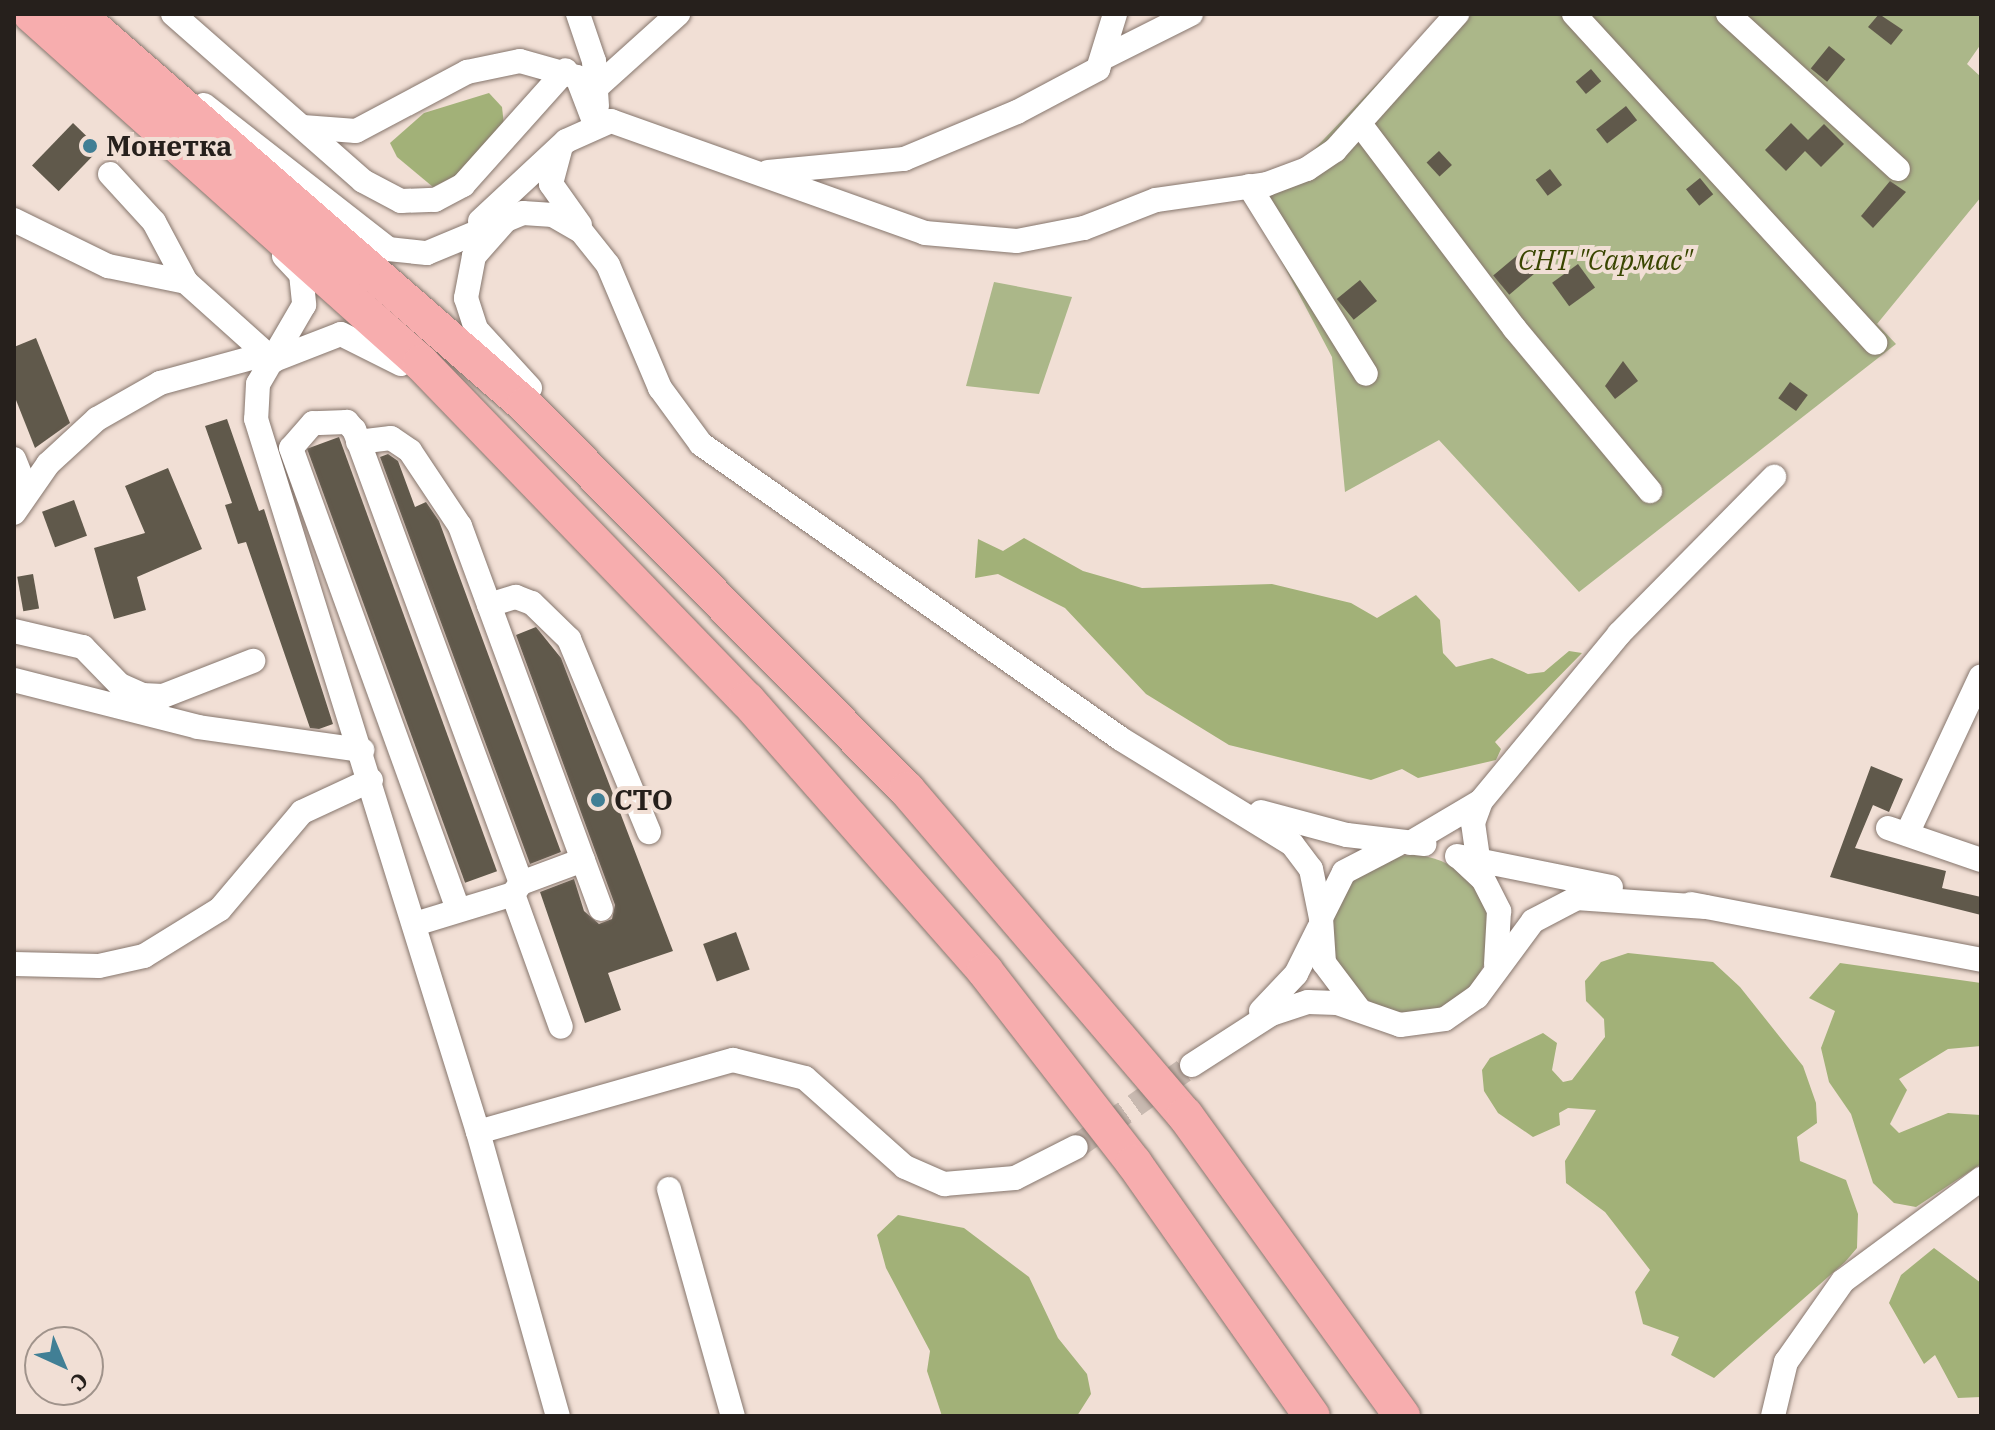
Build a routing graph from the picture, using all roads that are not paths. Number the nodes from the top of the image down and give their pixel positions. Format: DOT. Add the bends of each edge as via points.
graph roads {
  1 [pos="31,14"];
  2 [pos="77,14"];
  3 [pos="173,14"];
  4 [pos="578,14"];
  5 [pos="678,14"];
  6 [pos="1115,14"];
  7 [pos="1191,14"];
  8 [pos="1457,14"];
  9 [pos="1574,14"];
  10 [pos="1728,14"];
  11 [pos="1107,56"];
  12 [pos="566,70"];
  13 [pos="134,83"];
  14 [pos="598,86"];
  15 [pos="595,124"];
  16 [pos="1360,124"];
  17 [pos="303,127"];
  18 [pos="566,141"];
  19 [pos="1898,169"];
  20 [pos="761,172"];
  21 [pos="110,174"];
  22 [pos="1249,186"];
  23 [pos="523,213"];
  24 [pos="14,220"];
  25 [pos="464,236"];
  26 [pos="593,242"];
  27 [pos="186,282"];
  28 [pos="1875,343"];
  29 [pos="270,358"];
  30 [pos="1366,374"];
  31 [pos="358,442"];
  32 [pos="48,464"];
  33 [pos="17,473"];
  34 [pos="1774,477"];
  35 [pos="1650,491"];
  36 [pos="14,513"];
  37 [pos="489,605"];
  38 [pos="732,607"];
  39 [pos="14,631"];
  40 [pos="694,642"];
  41 [pos="253,661"];
  42 [pos="1981,676"];
  43 [pos="14,680"];
  44 [pos="362,750"];
  45 [pos="371,780"];
  46 [pos="1214,794"];
  47 [pos="1481,801"];
  48 [pos="649,832"];
  49 [pos="1404,844"];
  50 [pos="583,860"];
  51 [pos="1981,860"];
  52 [pos="1472,865"];
  53 [pos="517,888"];
  54 [pos="1705,907"];
  55 [pos="601,909"];
  56 [pos="458,910"];
  57 [pos="1320,922"];
  58 [pos="415,924"];
  59 [pos="1981,960"];
  60 [pos="14,964"];
  61 [pos="1489,981"];
  62 [pos="1373,1017"];
  63 [pos="561,1027"];
  64 [pos="1233,1037"];
  65 [pos="1192,1065"];
  66 [pos="478,1132"];
  67 [pos="1076,1147"];
  68 [pos="1981,1179"];
  69 [pos="669,1189"];
  70 [pos="558,1416"];
  71 [pos="733,1416"];
  72 [pos="1312,1416"];
  73 [pos="1402,1416"];
  74 [pos="1773,1416"];
  1 -- 13 [label="highway"];
  2 -- 13 [label="highway"];
  3 -- 17 [label="street"];
  4 -- 14 [label="street"];
  5 -- 14 [label="street"];
  6 -- 11 [label="street"];
  7 -- 11 [label="street"];
  8 -- 16 [label="street"];
  9 -- 28 [label="street"];
  10 -- 19 [label="street"];
  11 -- 20 [label="street" via="1083,81 930,151"];
  12 -- 15 [label="street" via="590,95"];
  12 -- 17 [label="street" via="498,63 467,72 366,128"];
  12 -- 17 [label="street" via="474,176 426,202 401,201 368,184"];
  13 -- 25 [label="street" via="237,129 369,240 411,255"];
  13 -- 29 [label="street" via="160,141 301,274 302,316"];
  13 -- 38 [label="highway" via="525,405"];
  13 -- 40 [label="highway" via="421,363"];
  14 -- 15 [label="street"];
  15 -- 18 [label="street"];
  15 -- 20 [label="street" via="630,124"];
  16 -- 22 [label="street" via="1307,169"];
  16 -- 35 [label="street" via="1515,329"];
  18 -- 25 [label="street"];
  18 -- 26 [label="street" via="553,161 551,184"];
  20 -- 22 [label="street" via="925,233 976,242 1084,228 1156,200"];
  21 -- 27 [label="street" via="154,222"];
  22 -- 30 [label="street"];
  23 -- 25 [label="street"];
  23 -- 26 [label="street" via="553,215"];
  23 -- 38 [label="street" via="503,222 474,256 466,298 476,329 679,537"];
  24 -- 27 [label="street" via="108,266"];
  26 -- 46 [label="street" via="660,388 701,444 1121,739"];
  27 -- 29 [label="street"];
  29 -- 32 [label="street" via="160,383 97,419"];
  29 -- 40 [label="street" via="327,336 372,344 427,387 625,589"];
  29 -- 44 [label="street" via="258,384 256,419"];
  31 -- 37 [label="street" via="391,438 410,451 460,526"];
  31 -- 53 [label="street"];
  31 -- 56 [label="street" via="347,422 336,420 300,430 291,448"];
  32 -- 33 [label="street"];
  32 -- 36 [label="street"];
  33 -- 36 [label="street"];
  34 -- 47 [label="street" via="1619,634"];
  37 -- 48 [label="street" via="516,597 532,603 569,639"];
  37 -- 50 [label="street"];
  38 -- 73 [label="highway" via="907,790 1133,1050"];
  39 -- 41 [label="street" via="83,647 120,685 142,695 185,690"];
  40 -- 72 [label="highway" via="985,971 1134,1163"];
  42 -- 51 [label="street" via="1897,831"];
  43 -- 44 [label="street" via="198,727"];
  44 -- 45 [label="street"];
  45 -- 58 [label="street"];
  45 -- 60 [label="street" via="302,812 220,909 144,956 99,966"];
  46 -- 49 [label="street" via="1309,827"];
  46 -- 57 [label="street" via="1300,852"];
  47 -- 49 [label="street"];
  47 -- 52 [label="street" via="1473,823"];
  49 -- 52 [label="street"];
  49 -- 57 [label="street" via="1344,872"];
  50 -- 53 [label="street"];
  50 -- 55 [label="street"];
  52 -- 54 [label="street"];
  52 -- 61 [label="street" via="1501,927"];
  53 -- 56 [label="street"];
  53 -- 63 [label="street"];
  54 -- 59 [label="street"];
  54 -- 61 [label="street" via="1601,896 1564,902 1521,934"];
  56 -- 58 [label="street"];
  57 -- 62 [label="street" via="1330,976"];
  57 -- 64 [label="street" via="1289,983"];
  58 -- 66 [label="street"];
  61 -- 62 [label="street" via="1464,1008 1430,1023"];
  62 -- 64 [label="street" via="1308,1002"];
  64 -- 65 [label="street"];
  66 -- 67 [label="street" via="733,1060 805,1078 905,1167 944,1184 1015,1178"];
  66 -- 70 [label="street"];
  68 -- 74 [label="street" via="1843,1281 1786,1362"];
  69 -- 71 [label="street"];
}
